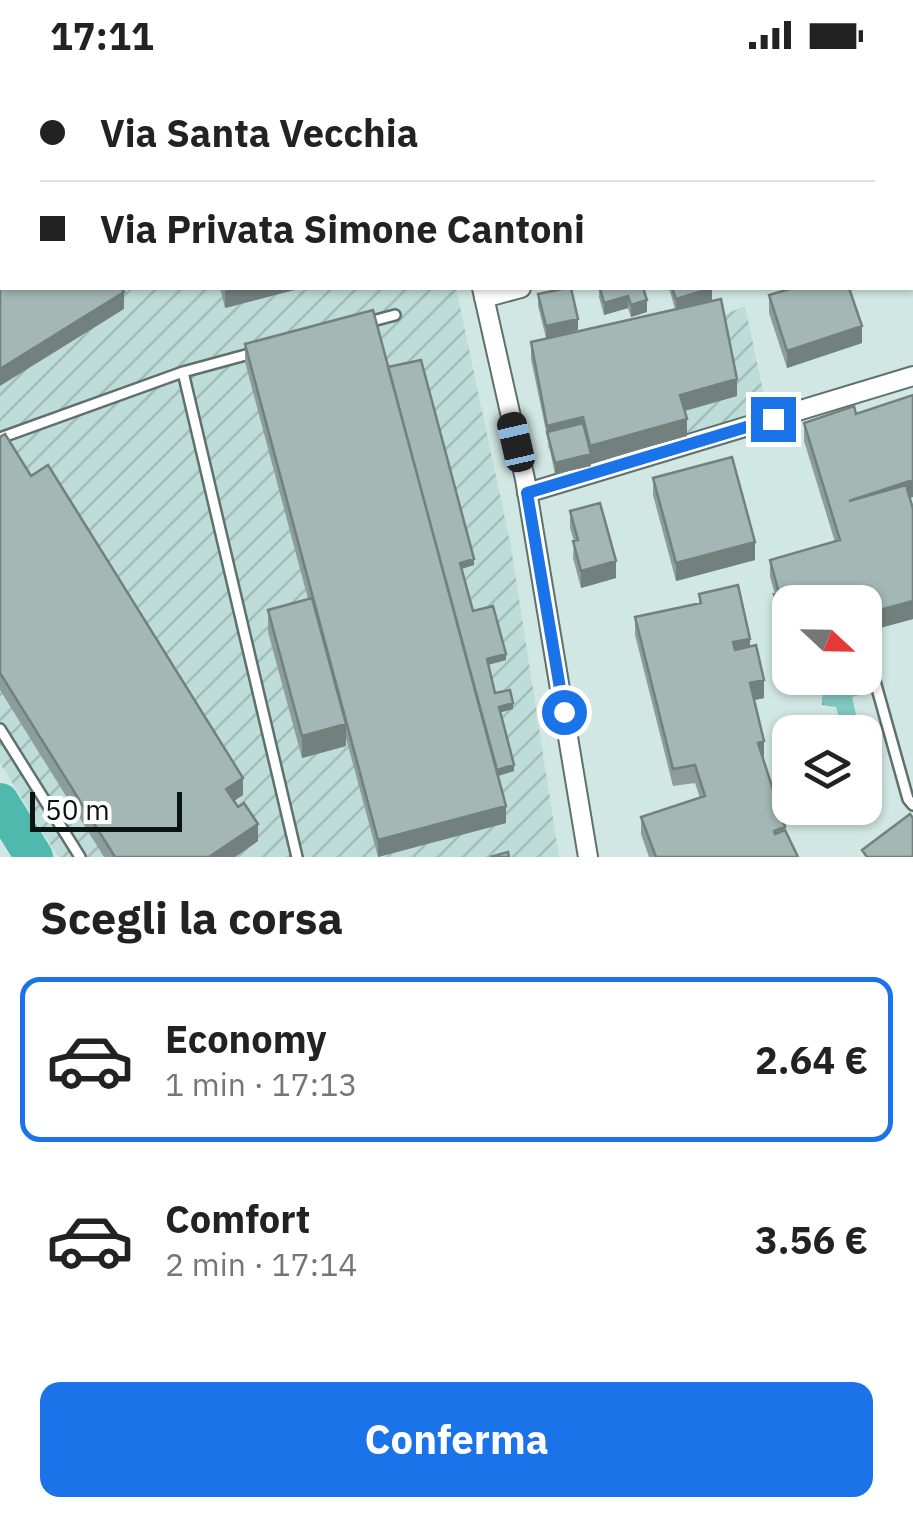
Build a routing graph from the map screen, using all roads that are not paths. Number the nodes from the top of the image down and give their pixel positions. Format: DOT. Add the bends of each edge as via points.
graph roads {
  1 [pos="483,292"];
  2 [pos="395,315"];
  3 [pos="356,326"];
  4 [pos="260,351"];
  5 [pos="183,372"];
  6 [pos="913,376"];
  7 [pos="0,438"];
  8 [pos="527,493"];
  9 [pos="878,695"];
  10 [pos="0,730"];
  11 [pos="913,805"];
  12 [pos="80,857"];
  13 [pos="297,857"];
  14 [pos="588,857"];
  1 -- 8 [label="street"];
  2 -- 3 [label="lane"];
  4 -- 5 [label="lane"];
  5 -- 7 [label="lane"];
  5 -- 13 [label="lane"];
  6 -- 8 [label="street"];
  8 -- 14 [label="street"];
  9 -- 11 [label="lane"];
  10 -- 12 [label="lane"];
}
